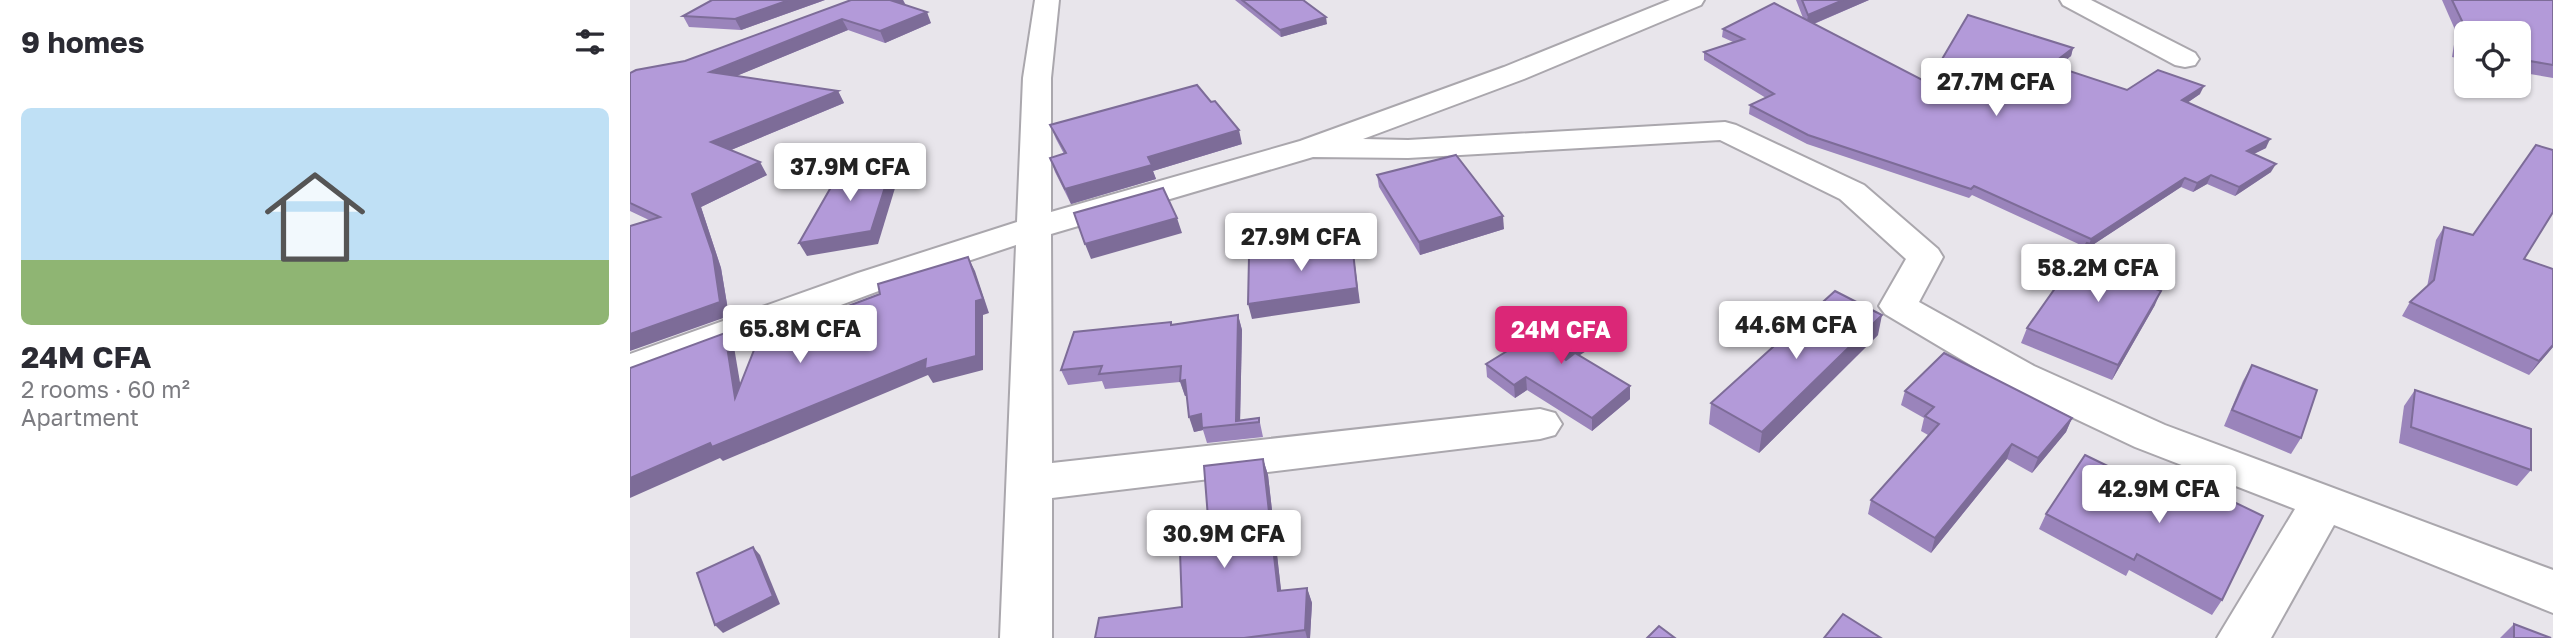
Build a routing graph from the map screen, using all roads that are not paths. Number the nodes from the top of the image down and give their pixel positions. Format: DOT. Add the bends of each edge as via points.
graph roads {
  1 [pos="1046,0"];
  2 [pos="1692,0"];
  3 [pos="2072,0"];
  4 [pos="2185,59"];
  5 [pos="1311,148"];
  6 [pos="1034,228"];
  7 [pos="630,369"];
  8 [pos="1540,424"];
  9 [pos="1030,483"];
  10 [pos="2324,501"];
  11 [pos="2553,592"];
  12 [pos="1026,638"];
  13 [pos="2243,638"];
  1 -- 6 [label="street" via="1037,78"];
  2 -- 5 [label="street" via="1527,68"];
  3 -- 4 [label="street"];
  5 -- 6 [label="street"];
  5 -- 10 [label="street" via="1408,149 1725,131 1852,192 1925,257 1898,306 2021,376 2150,436"];
  6 -- 7 [label="street" via="871,281"];
  6 -- 9 [label="street"];
  8 -- 9 [label="street"];
  9 -- 12 [label="street"];
  10 -- 11 [label="street"];
  10 -- 13 [label="street"];
}
